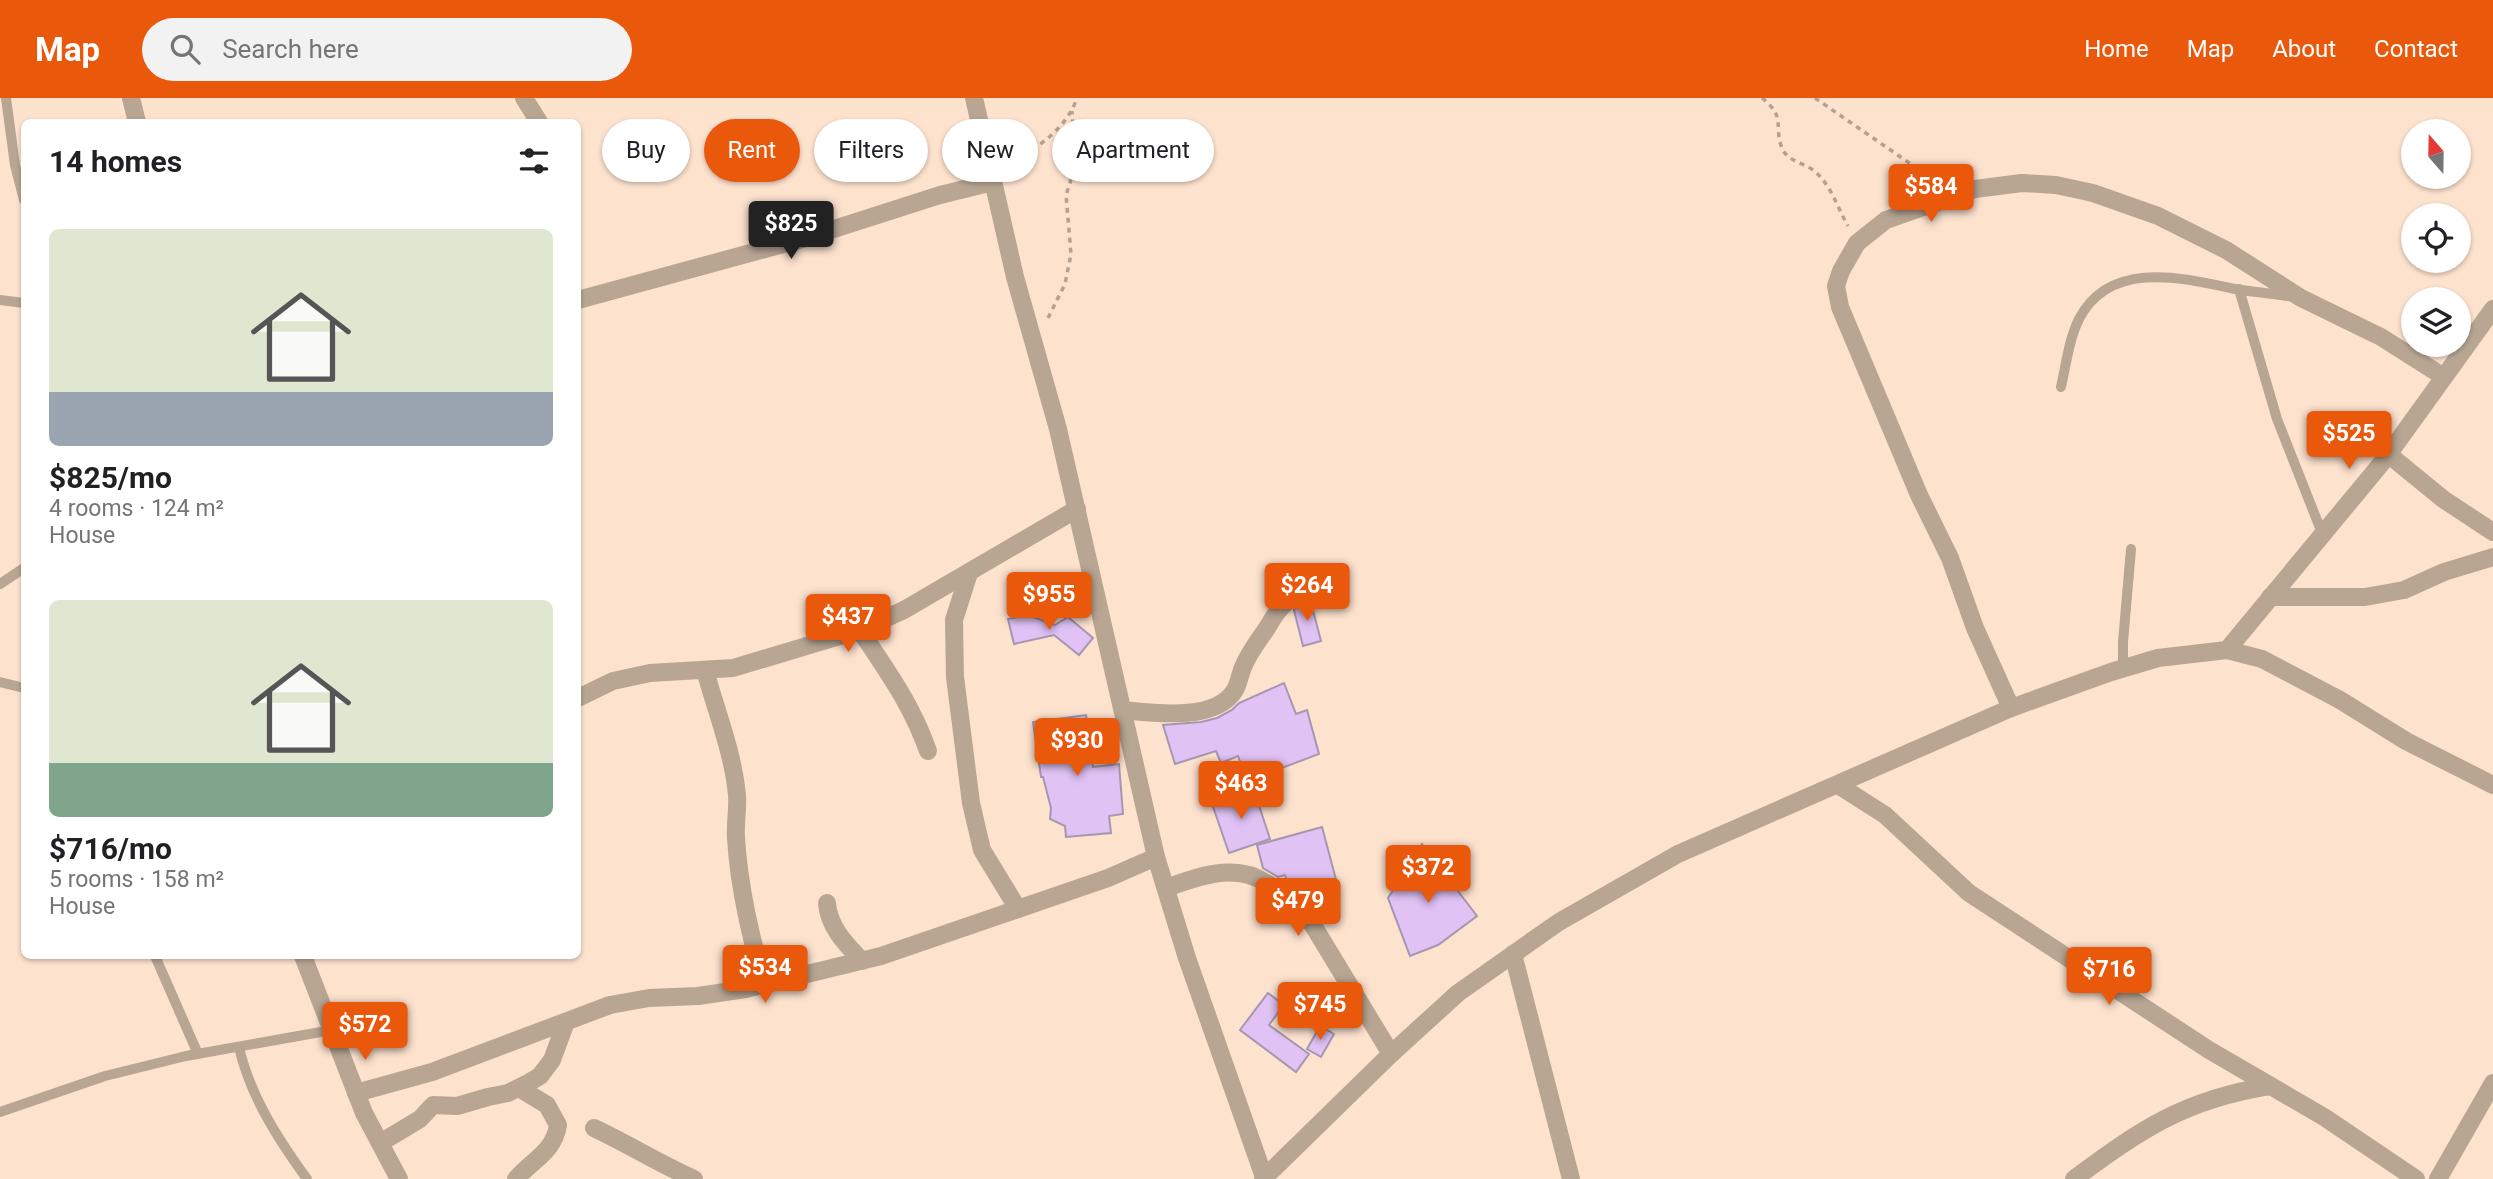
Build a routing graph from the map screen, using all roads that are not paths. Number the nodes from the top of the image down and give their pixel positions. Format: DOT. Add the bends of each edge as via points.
graph roads {
  1 [pos="6,98"];
  2 [pos="131,98"];
  3 [pos="524,98"];
  4 [pos="974,98"];
  5 [pos="136,119"];
  6 [pos="537,119"];
  7 [pos="979,119"];
  8 [pos="980,182"];
  9 [pos="993,182"];
  10 [pos="21,188"];
  11 [pos="2239,289"];
  12 [pos="2301,298"];
  13 [pos="581,299"];
  14 [pos="0,300"];
  15 [pos="21,303"];
  16 [pos="2493,309"];
  17 [pos="2444,377"];
  18 [pos="2060,387"];
  19 [pos="2388,454"];
  20 [pos="1077,509"];
  21 [pos="2493,532"];
  22 [pos="2322,533"];
  23 [pos="2131,549"];
  24 [pos="2493,557"];
  25 [pos="21,570"];
  26 [pos="969,573"];
  27 [pos="0,584"];
  28 [pos="2270,597"];
  29 [pos="1290,599"];
  30 [pos="860,630"];
  31 [pos="2227,650"];
  32 [pos="2123,668"];
  33 [pos="705,670"];
  34 [pos="0,682"];
  35 [pos="21,687"];
  36 [pos="581,697"];
  37 [pos="2011,708"];
  38 [pos="1123,710"];
  39 [pos="929,751"];
  40 [pos="1838,785"];
  41 [pos="2493,785"];
  42 [pos="1156,857"];
  43 [pos="1166,888"];
  44 [pos="827,903"];
  45 [pos="1018,909"];
  46 [pos="1513,954"];
  47 [pos="156,959"];
  48 [pos="304,959"];
  49 [pos="862,961"];
  50 [pos="764,985"];
  51 [pos="566,1022"];
  52 [pos="332,1030"];
  53 [pos="239,1047"];
  54 [pos="198,1054"];
  55 [pos="1391,1054"];
  56 [pos="2493,1083"];
  57 [pos="2270,1086"];
  58 [pos="519,1088"];
  59 [pos="356,1093"];
  60 [pos="1,1110"];
  61 [pos="594,1128"];
  62 [pos="380,1143"];
  63 [pos="304,1175"];
  64 [pos="1264,1178"];
  65 [pos="290,1179"];
  66 [pos="399,1179"];
  67 [pos="516,1179"];
  68 [pos="694,1179"];
  69 [pos="1571,1179"];
  70 [pos="2074,1179"];
  71 [pos="2416,1179"];
  72 [pos="2438,1179"];
  1 -- 10 [label="lane"];
  2 -- 5 [label="street"];
  3 -- 6 [label="street"];
  4 -- 7 [label="street"];
  8 -- 13 [label="street" via="810,237"];
  9 -- 20 [label="street"];
  11 -- 12 [label="lane"];
  11 -- 18 [label="lane" via="2178,277 2117,283 2093,298 2078,320"];
  11 -- 22 [label="lane" via="2277,419"];
  12 -- 17 [label="street" via="2381,337"];
  12 -- 37 [label="street" via="2226,250 2158,216 2093,192 2056,185 2022,183 1975,189 1886,220 1857,243 1836,286 1840,307"];
  14 -- 15 [label="lane"];
  16 -- 17 [label="street"];
  17 -- 19 [label="street"];
  19 -- 21 [label="street"];
  19 -- 22 [label="street"];
  20 -- 26 [label="street"];
  20 -- 38 [label="street"];
  22 -- 28 [label="street"];
  23 -- 32 [label="lane"];
  24 -- 28 [label="street" via="2404,590 2318,598"];
  25 -- 27 [label="lane"];
  26 -- 30 [label="street"];
  26 -- 45 [label="street" via="954,631 955,677 971,803 982,850"];
  28 -- 31 [label="street"];
  29 -- 38 [label="street" via="1277,610 1223,703 1185,713"];
  30 -- 33 [label="street" via="733,668"];
  30 -- 39 [label="street" via="900,688"];
  31 -- 32 [label="street" via="2158,658"];
  31 -- 41 [label="street" via="2288,672"];
  32 -- 37 [label="street"];
  33 -- 36 [label="street" via="650,673 613,681"];
  33 -- 50 [label="street" via="731,759 742,886"];
  34 -- 35 [label="lane"];
  37 -- 40 [label="street"];
  38 -- 42 [label="street"];
  40 -- 46 [label="street" via="1678,854 1559,922"];
  40 -- 57 [label="street" via="1885,815 1969,892"];
  42 -- 43 [label="street"];
  42 -- 45 [label="street"];
  43 -- 55 [label="street" via="1224,873 1248,873 1274,887 1290,911 1311,922"];
  43 -- 64 [label="street"];
  44 -- 49 [label="street" via="836,931"];
  45 -- 49 [label="street"];
  46 -- 55 [label="street" via="1458,993"];
  46 -- 69 [label="street"];
  47 -- 54 [label="lane"];
  48 -- 52 [label="street"];
  49 -- 50 [label="street"];
  50 -- 51 [label="street" via="610,1005"];
  51 -- 58 [label="street" via="552,1060 540,1076"];
  51 -- 59 [label="street" via="432,1072"];
  52 -- 53 [label="lane"];
  52 -- 59 [label="street"];
  53 -- 54 [label="lane"];
  53 -- 63 [label="lane" via="253,1092"];
  54 -- 60 [label="lane" via="105,1076"];
  55 -- 64 [label="street"];
  56 -- 72 [label="street"];
  57 -- 70 [label="street" via="2231,1092 2175,1112 2137,1133"];
  57 -- 71 [label="street"];
  58 -- 62 [label="street" via="457,1107 433,1105 420,1119"];
  58 -- 67 [label="street" via="547,1105 558,1125 556,1138 544,1155"];
  59 -- 62 [label="street"];
  61 -- 68 [label="street"];
  62 -- 66 [label="street"];
  63 -- 65 [label="lane"];
}
